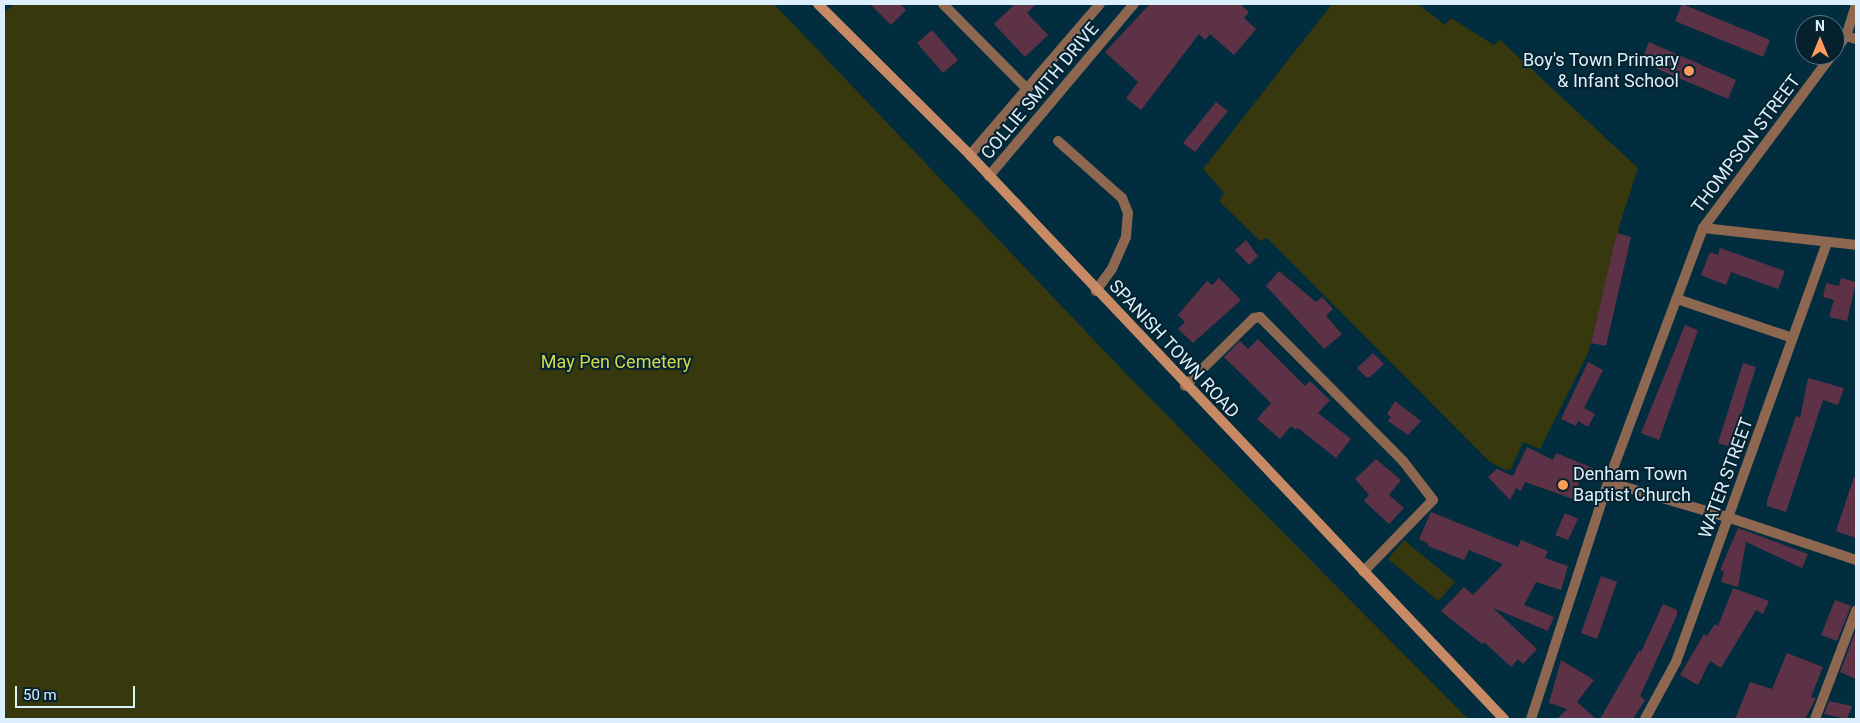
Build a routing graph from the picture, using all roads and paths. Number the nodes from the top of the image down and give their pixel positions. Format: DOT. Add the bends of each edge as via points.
graph roads {
  1 [pos="818,4"];
  2 [pos="943,4"];
  3 [pos="1100,4"];
  4 [pos="1134,4"];
  5 [pos="1856,6"];
  6 [pos="1846,36"];
  7 [pos="1856,39"];
  8 [pos="1825,65"];
  9 [pos="1028,89"];
  10 [pos="1058,141"];
  11 [pos="970,155"];
  12 [pos="990,176"];
  13 [pos="1703,228"];
  14 [pos="1827,242"];
  15 [pos="1856,245"];
  16 [pos="1096,291"];
  17 [pos="1676,299"];
  18 [pos="1792,338"];
  19 [pos="1185,386"];
  20 [pos="1608,482"];
  21 [pos="1730,518"];
  22 [pos="1856,560"];
  23 [pos="1363,572"];
  24 [pos="1856,611"];
  25 [pos="1504,719"];
  26 [pos="1531,719"];
  27 [pos="1645,719"];
  28 [pos="1815,719"];
  1 -- 11 [label="main road, SPANISH TOWN ROAD"];
  2 -- 9 [label="street"];
  3 -- 9 [label="street, COLLIE SMITH DRIVE"];
  4 -- 12 [label="street, COLLIE SMITH DRIVE"];
  5 -- 6 [label="street"];
  6 -- 7 [label="street"];
  8 -- 13 [label="street, THOMPSON STREET"];
  9 -- 11 [label="street, COLLIE SMITH DRIVE"];
  10 -- 16 [label="street" via="1122,198 1128,214 1126,237 1111,270"];
  11 -- 12 [label="main road, SPANISH TOWN ROAD"];
  12 -- 16 [label="main road, SPANISH TOWN ROAD"];
  13 -- 14 [label="street"];
  13 -- 17 [label="street, THOMPSON STREET"];
  14 -- 15 [label="street"];
  14 -- 18 [label="street, WATER STREET"];
  16 -- 19 [label="main road, SPANISH TOWN ROAD"];
  17 -- 18 [label="street"];
  17 -- 20 [label="street, THOMPSON STREET"];
  18 -- 21 [label="street, WATER STREET"];
  19 -- 23 [label="main road, SPANISH TOWN ROAD"];
  19 -- 23 [label="street" via="1254,318 1260,317 1403,461 1433,500"];
  20 -- 21 [label="street"];
  20 -- 26 [label="street, THOMPSON STREET"];
  21 -- 22 [label="street"];
  21 -- 27 [label="street, WATER STREET" via="1676,662"];
  23 -- 25 [label="main road, SPANISH TOWN ROAD"];
  24 -- 28 [label="street"];
}
